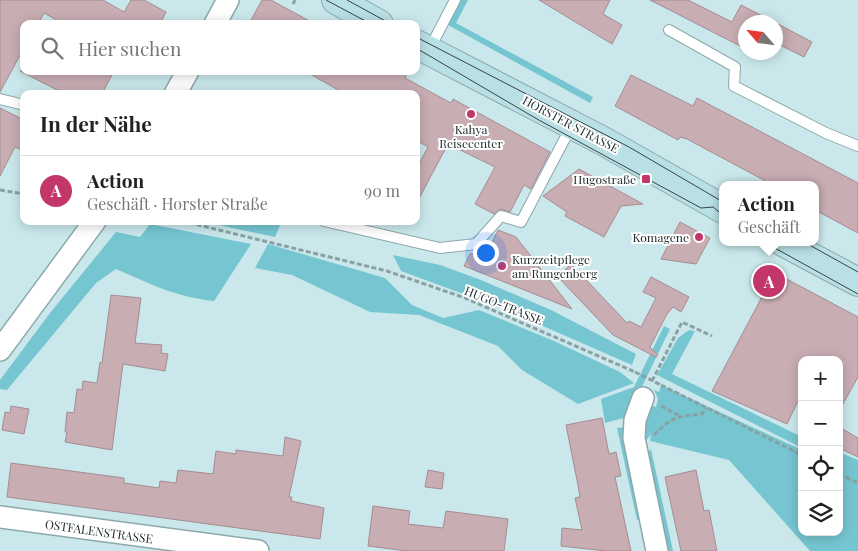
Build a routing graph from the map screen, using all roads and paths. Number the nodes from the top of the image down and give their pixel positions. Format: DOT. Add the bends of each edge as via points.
graph roads {
  1 [pos="228,0"];
  2 [pos="295,0"];
  3 [pos="455,0"];
  4 [pos="342,1"];
  5 [pos="293,4"];
  6 [pos="216,20"];
  7 [pos="373,20"];
  8 [pos="669,30"];
  9 [pos="422,47"];
  10 [pos="186,75"];
  11 [pos="178,90"];
  12 [pos="0,99"];
  13 [pos="20,104"];
  14 [pos="572,124"];
  15 [pos="858,146"];
  16 [pos="0,190"];
  17 [pos="20,193"];
  18 [pos="719,207"];
  19 [pos="92,225"];
  20 [pos="198,225"];
  21 [pos="341,225"];
  22 [pos="790,246"];
  23 [pos="858,282"];
  24 [pos="712,336"];
  25 [pos="0,350"];
  26 [pos="643,398"];
  27 [pos="706,408"];
  28 [pos="669,410"];
  29 [pos="680,416"];
  30 [pos="798,453"];
  31 [pos="638,459"];
  32 [pos="843,476"];
  33 [pos="858,483"];
  34 [pos="0,517"];
  35 [pos="258,551"];
  36 [pos="657,551"];
  1 -- 6 [label="street"];
  2 -- 5 [label="path"];
  3 -- 9 [label="lane"];
  4 -- 7 [label="main road"];
  8 -- 15 [label="lane" via="735,67 734,86"];
  9 -- 14 [label="main road, HORSTER STRASSE"];
  10 -- 11 [label="street"];
  12 -- 13 [label="lane"];
  14 -- 18 [label="main road, HORSTER STRASSE"];
  14 -- 21 [label="lane" via="521,222 501,216 476,244 440,248"];
  16 -- 17 [label="path"];
  19 -- 25 [label="street"];
  20 -- 27 [label="path, HUGO-TRASSE, bridge" via="387,271 465,298 634,372"];
  22 -- 23 [label="main road"];
  24 -- 26 [label="path" via="682,322"];
  26 -- 31 [label="street" via="633,429"];
  27 -- 29 [label="path" via="702,414"];
  27 -- 30 [label="path, HUGO-TRASSE"];
  28 -- 29 [label="path"];
  29 -- 31 [label="path" via="664,424"];
  31 -- 36 [label="street"];
  32 -- 33 [label="path"];
  34 -- 35 [label="street, OSTFALENSTRASSE"];
}
